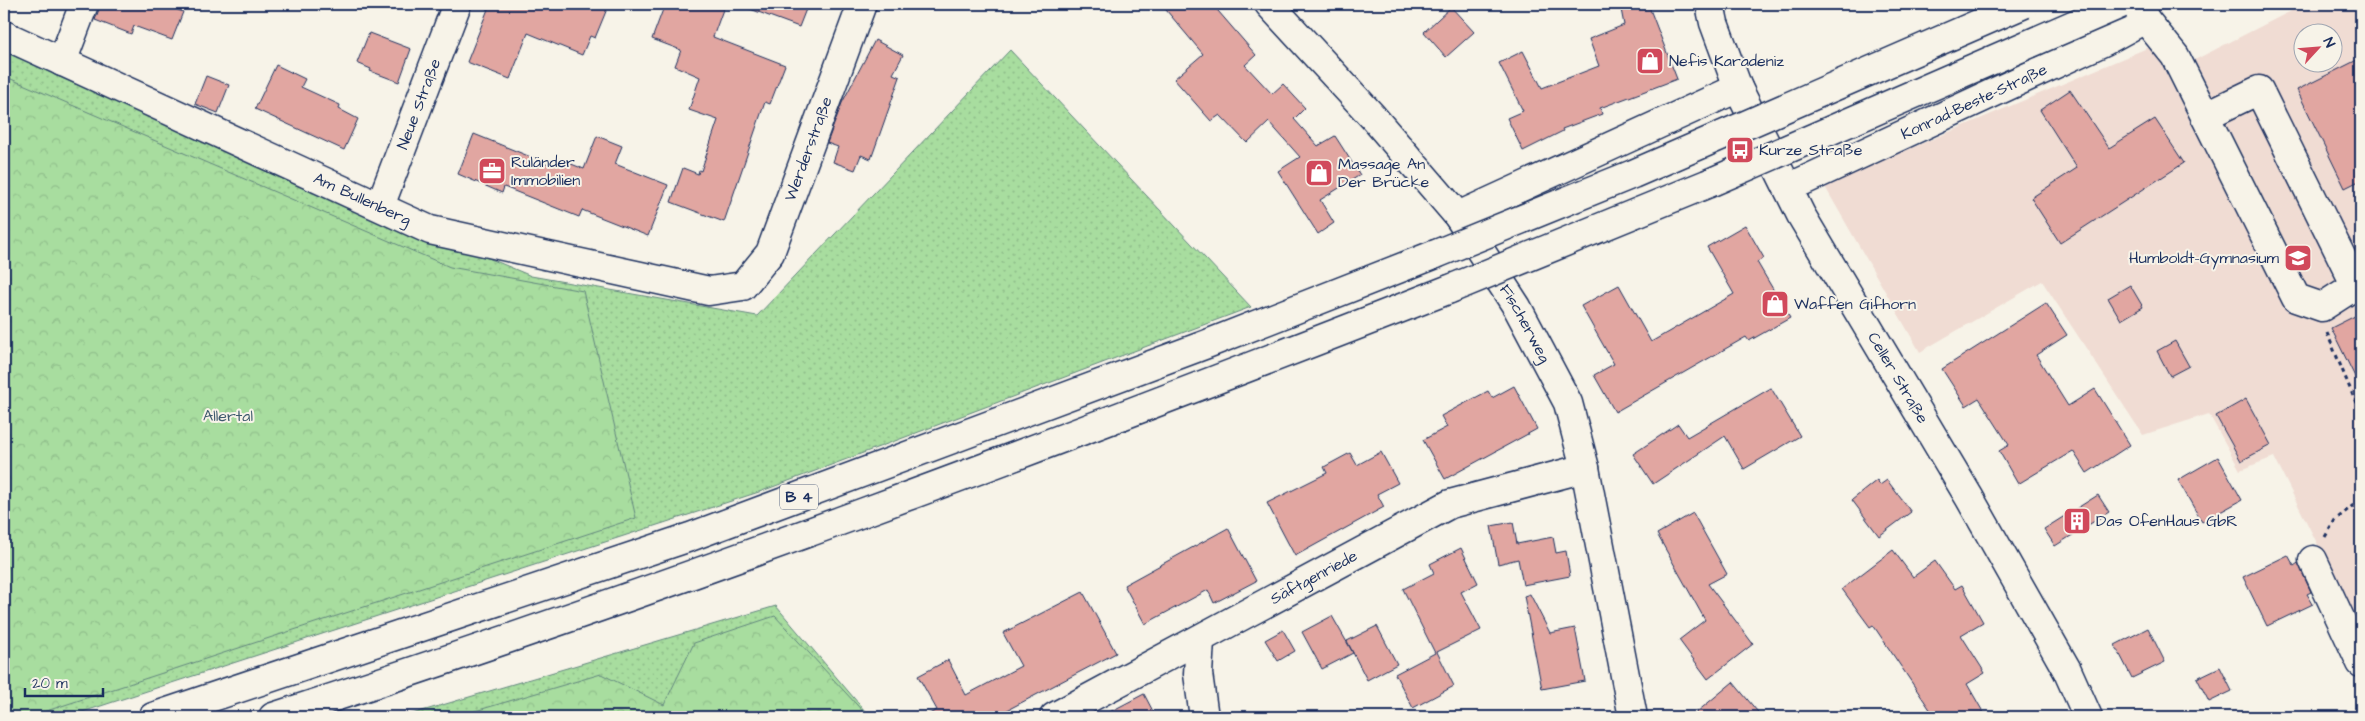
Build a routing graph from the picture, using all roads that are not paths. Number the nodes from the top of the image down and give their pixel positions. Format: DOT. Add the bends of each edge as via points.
graph roads {
  1 [pos="84,4"];
  2 [pos="457,4"];
  3 [pos="862,4"];
  4 [pos="1270,4"];
  5 [pos="1710,4"];
  6 [pos="2024,4"];
  7 [pos="2121,4"];
  8 [pos="2142,11"];
  9 [pos="4,35"];
  10 [pos="62,62"];
  11 [pos="1738,88"];
  12 [pos="2205,116"];
  13 [pos="1788,188"];
  14 [pos="380,206"];
  15 [pos="1458,216"];
  16 [pos="2359,284"];
  17 [pos="743,286"];
  18 [pos="1585,468"];
  19 [pos="2313,560"];
  20 [pos="1200,640"];
  21 [pos="2361,663"];
  22 [pos="153,717"];
  23 [pos="273,717"];
  24 [pos="1054,717"];
  25 [pos="1204,717"];
  26 [pos="1633,717"];
  27 [pos="2088,717"];
  1 -- 10 [label="main road"];
  2 -- 14 [label="main road, Neue Straße"];
  3 -- 17 [label="main road, Werderstraße" via="770,253"];
  4 -- 15 [label="main road, Fischerweg"];
  5 -- 11 [label="main road, Celler Straße"];
  6 -- 22 [label="main road, B 4, bridge" via="1642,170 1134,372 690,537"];
  7 -- 23 [label="main road, B 4, bridge" via="1742,169 1450,289 1146,408 784,542 535,630"];
  8 -- 12 [label="main road" via="2175,56"];
  8 -- 13 [label="main road, Konrad-Beste-Straße" via="2088,49"];
  9 -- 10 [label="main road, Am Bullenberg"];
  10 -- 14 [label="main road, Am Bullenberg"];
  11 -- 13 [label="main road, Celler Straße"];
  11 -- 15 [label="main road"];
  12 -- 16 [label="main road" via="2296,298 2322,307"];
  12 -- 16 [label="main road" via="2258,90"];
  13 -- 27 [label="main road, Celler Straße" via="1836,276 1969,497 2067,670"];
  14 -- 17 [label="main road, Am Bullenberg" via="430,230 491,244 709,290"];
  15 -- 18 [label="main road, Fischerweg" via="1517,307 1568,404"];
  18 -- 20 [label="main road, Säftgenriede" via="1450,504"];
  18 -- 26 [label="main road, Fischerweg"];
  19 -- 21 [label="main road"];
  20 -- 24 [label="main road, Säftgenriede"];
  20 -- 25 [label="main road" via="1198,674"];
}
